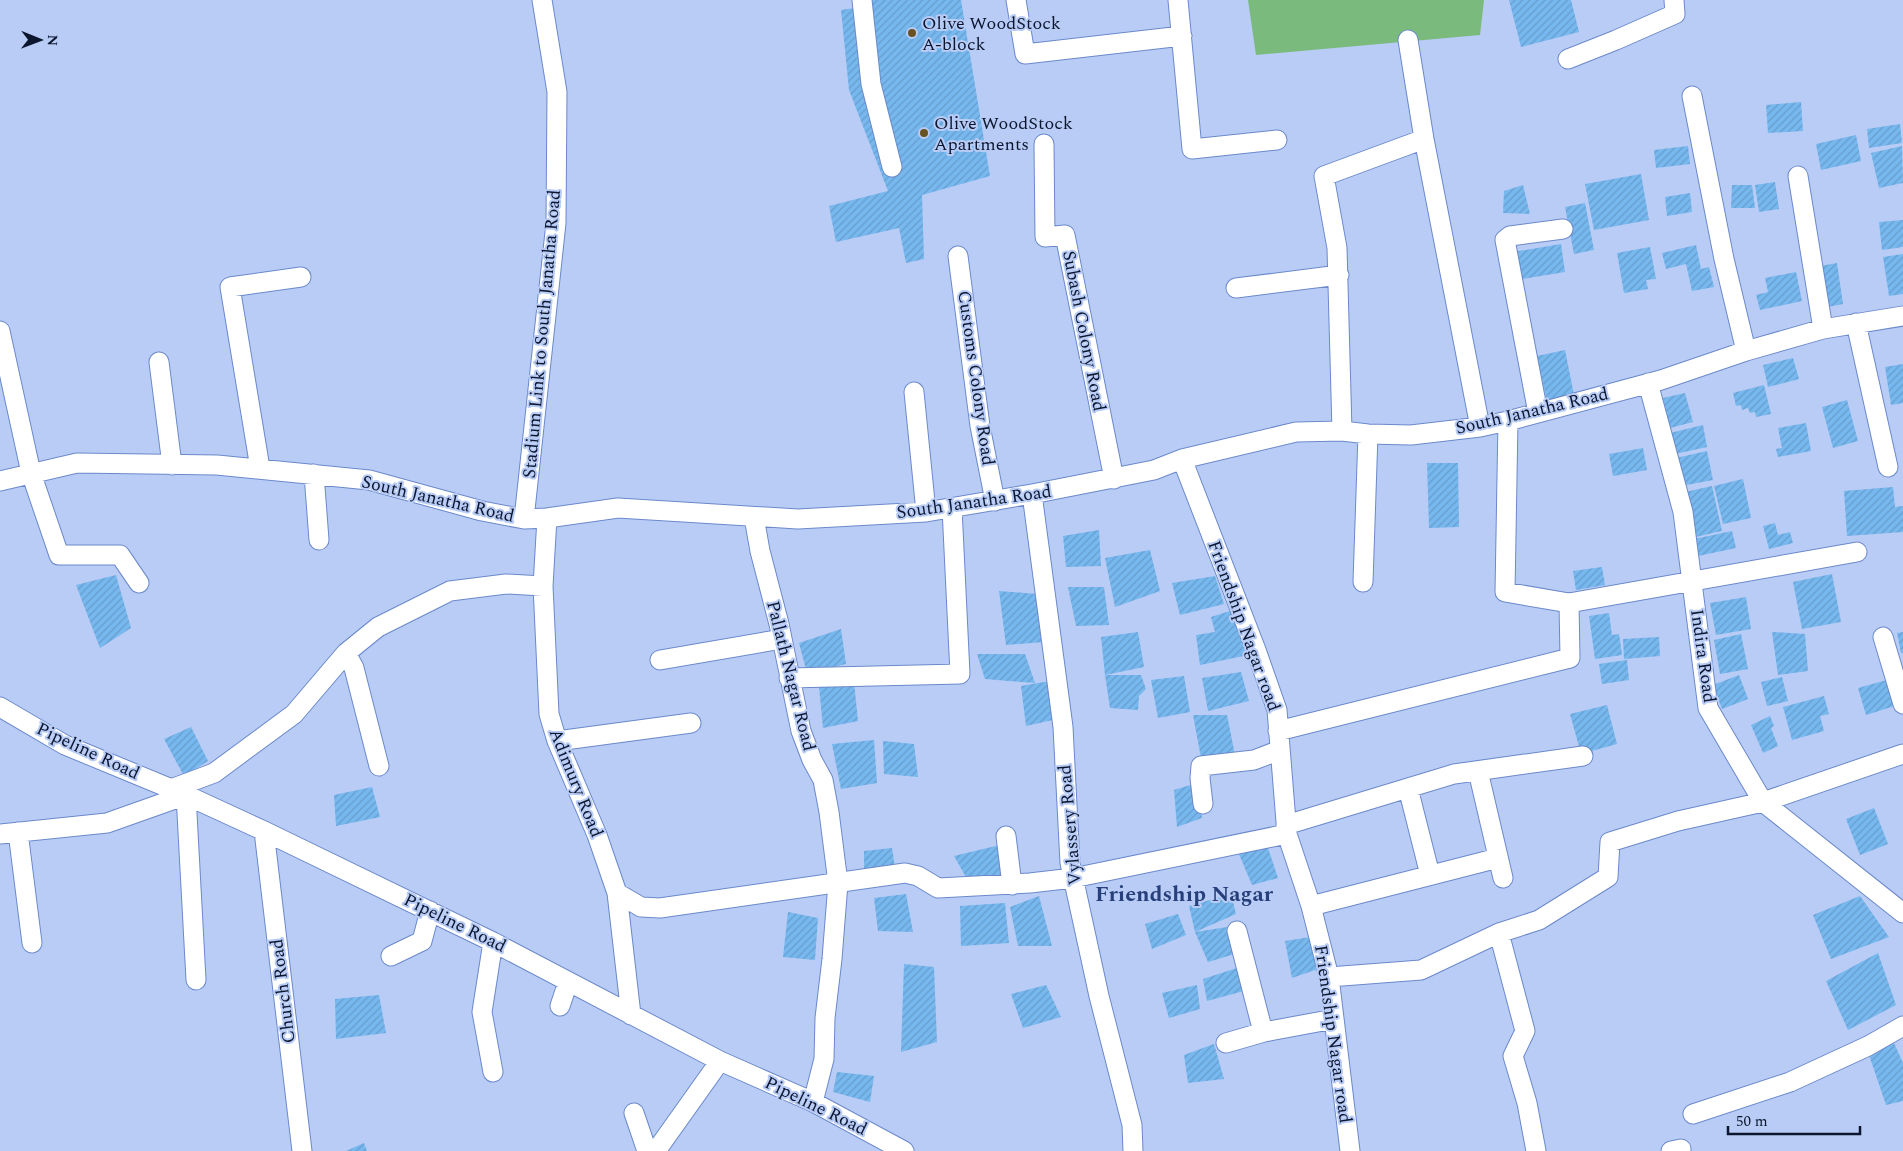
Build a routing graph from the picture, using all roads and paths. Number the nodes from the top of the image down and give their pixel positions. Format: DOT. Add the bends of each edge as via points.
graph roads {
  1 [pos="542,0"];
  2 [pos="862,0"];
  3 [pos="1016,0"];
  4 [pos="1178,0"];
  5 [pos="1674,0"];
  6 [pos="1182,36"];
  7 [pos="1408,40"];
  8 [pos="1568,59"];
  9 [pos="1692,96"];
  10 [pos="1424,139"];
  11 [pos="1277,140"];
  12 [pos="1044,144"];
  13 [pos="892,167"];
  14 [pos="1798,176"];
  15 [pos="1563,229"];
  16 [pos="958,256"];
  17 [pos="1339,275"];
  18 [pos="301,277"];
  19 [pos="1236,288"];
  20 [pos="1903,316"];
  21 [pos="1856,323"];
  22 [pos="1823,329"];
  23 [pos="0,331"];
  24 [pos="1746,351"];
  25 [pos="159,362"];
  26 [pos="1648,383"];
  27 [pos="914,392"];
  28 [pos="1538,413"];
  29 [pos="1508,421"];
  30 [pos="1480,426"];
  31 [pos="1342,431"];
  32 [pos="1368,434"];
  33 [pos="1182,459"];
  34 [pos="172,465"];
  35 [pos="1888,467"];
  36 [pos="260,468"];
  37 [pos="31,473"];
  38 [pos="314,474"];
  39 [pos="1114,479"];
  40 [pos="0,481"];
  41 [pos="1032,494"];
  42 [pos="995,501"];
  43 [pos="952,508"];
  44 [pos="926,512"];
  45 [pos="754,516"];
  46 [pos="547,518"];
  47 [pos="524,519"];
  48 [pos="319,540"];
  49 [pos="1857,552"];
  50 [pos="1692,581"];
  51 [pos="1363,582"];
  52 [pos="139,583"];
  53 [pos="543,586"];
  54 [pos="1569,603"];
  55 [pos="1883,637"];
  56 [pos="782,639"];
  57 [pos="346,653"];
  58 [pos="660,660"];
  59 [pos="790,678"];
  60 [pos="1903,704"];
  61 [pos="0,707"];
  62 [pos="691,723"];
  63 [pos="1278,731"];
  64 [pos="557,741"];
  65 [pos="1280,750"];
  66 [pos="1903,754"];
  67 [pos="1583,756"];
  68 [pos="379,766"];
  69 [pos="1478,771"];
  70 [pos="1408,788"];
  71 [pos="179,792"];
  72 [pos="1763,802"];
  73 [pos="1203,804"];
  74 [pos="1286,830"];
  75 [pos="264,831"];
  76 [pos="9,833"];
  77 [pos="1006,836"];
  78 [pos="1498,858"];
  79 [pos="1430,875"];
  80 [pos="1073,878"];
  81 [pos="1503,878"];
  82 [pos="838,883"];
  83 [pos="1012,884"];
  84 [pos="617,893"];
  85 [pos="1311,906"];
  86 [pos="430,911"];
  87 [pos="1903,913"];
  88 [pos="1237,931"];
  89 [pos="1499,933"];
  90 [pos="493,942"];
  91 [pos="32,943"];
  92 [pos="391,956"];
  93 [pos="1329,976"];
  94 [pos="196,980"];
  95 [pos="568,982"];
  96 [pos="560,1006"];
  97 [pos="631,1015"];
  98 [pos="1334,1019"];
  99 [pos="1903,1026"];
  100 [pos="1263,1032"];
  101 [pos="1226,1043"];
  102 [pos="720,1061"];
  103 [pos="492,1072"];
  104 [pos="813,1102"];
  105 [pos="634,1113"];
  106 [pos="1692,1114"];
  107 [pos="302,1151"];
  108 [pos="647,1151"];
  109 [pos="656,1151"];
  110 [pos="904,1151"];
  111 [pos="1133,1151"];
  112 [pos="1350,1151"];
  113 [pos="1536,1151"];
  1 -- 47 [label="street, Stadium Link to South Janatha Road" via="557,92 556,223"];
  2 -- 13 [label="street" via="872,84"];
  3 -- 6 [label="street" via="1025,54"];
  4 -- 6 [label="street"];
  5 -- 8 [label="street" via="1675,14"];
  6 -- 11 [label="street" via="1192,149"];
  7 -- 10 [label="street"];
  9 -- 24 [label="street"];
  10 -- 17 [label="street" via="1324,176 1338,248"];
  10 -- 30 [label="street"];
  12 -- 39 [label="street, Subash Colony Road" via="1045,237 1065,235"];
  14 -- 22 [label="street"];
  15 -- 28 [label="street" via="1510,236 1505,240"];
  16 -- 42 [label="street, Customs Colony Road" via="980,426"];
  17 -- 19 [label="street"];
  17 -- 31 [label="street"];
  18 -- 36 [label="street" via="230,287"];
  20 -- 21 [label="street, South Janatha Road"];
  21 -- 22 [label="street, South Janatha Road"];
  21 -- 35 [label="street"];
  22 -- 24 [label="street, South Janatha Road"];
  23 -- 37 [label="street"];
  24 -- 26 [label="street, South Janatha Road"];
  25 -- 34 [label="street"];
  26 -- 28 [label="street, South Janatha Road"];
  26 -- 50 [label="street, Indira Road" via="1683,512"];
  27 -- 44 [label="street"];
  28 -- 29 [label="street, South Janatha Road"];
  29 -- 30 [label="street, South Janatha Road"];
  29 -- 54 [label="street" via="1505,592"];
  30 -- 32 [label="street, South Janatha Road" via="1411,436"];
  31 -- 32 [label="street, South Janatha Road"];
  31 -- 33 [label="street, South Janatha Road" via="1296,432"];
  32 -- 51 [label="street"];
  33 -- 39 [label="street, South Janatha Road" via="1154,470"];
  33 -- 63 [label="street, Friendship Nagar road" via="1256,650 1276,710"];
  34 -- 36 [label="street, South Janatha Road"];
  34 -- 37 [label="street, South Janatha Road" via="78,463"];
  36 -- 38 [label="street, South Janatha Road"];
  37 -- 40 [label="street, South Janatha Road"];
  37 -- 52 [label="street" via="59,555 120,555"];
  38 -- 47 [label="street, South Janatha Road" via="369,480"];
  38 -- 48 [label="street"];
  39 -- 41 [label="street, South Janatha Road"];
  41 -- 42 [label="street, South Janatha Road"];
  41 -- 80 [label="street, Vylassery Road" via="1062,726"];
  42 -- 43 [label="street, South Janatha Road"];
  43 -- 44 [label="street, South Janatha Road"];
  43 -- 59 [label="street" via="960,674"];
  44 -- 45 [label="street, South Janatha Road" via="798,519"];
  45 -- 46 [label="street, South Janatha Road" via="618,508"];
  45 -- 56 [label="street, Pallath Nagar Road"];
  46 -- 47 [label="street, South Janatha Road"];
  46 -- 53 [label="street, Adimury Road"];
  49 -- 50 [label="street"];
  50 -- 54 [label="street"];
  50 -- 72 [label="street, Indira Road" via="1708,708"];
  53 -- 57 [label="street" via="506,584 450,591 378,627"];
  53 -- 64 [label="street, Adimury Road" via="549,714"];
  54 -- 63 [label="street" via="1570,658"];
  55 -- 60 [label="street"];
  56 -- 58 [label="street"];
  56 -- 59 [label="street, Pallath Nagar Road"];
  57 -- 68 [label="street" via="354,668"];
  57 -- 71 [label="street" via="294,714 214,772"];
  59 -- 82 [label="street, Pallath Nagar Road" via="802,731 823,780"];
  61 -- 71 [label="street, Pipeline Road" via="65,745"];
  62 -- 64 [label="street"];
  63 -- 65 [label="street, Friendship Nagar road"];
  64 -- 84 [label="street, Adimury Road" via="597,834"];
  65 -- 73 [label="street" via="1254,760 1201,766"];
  65 -- 74 [label="street, Friendship Nagar road"];
  66 -- 72 [label="street"];
  67 -- 69 [label="street"];
  69 -- 70 [label="street" via="1454,774"];
  69 -- 78 [label="street"];
  70 -- 74 [label="street"];
  70 -- 79 [label="street"];
  71 -- 75 [label="street, Pipeline Road"];
  71 -- 76 [label="street" via="107,823"];
  71 -- 94 [label="street"];
  72 -- 87 [label="street, Indira Road"];
  72 -- 89 [label="street" via="1678,820 1610,842 1608,877 1540,920"];
  74 -- 80 [label="street"];
  74 -- 85 [label="street, Friendship Nagar road"];
  75 -- 86 [label="street, Pipeline Road"];
  75 -- 107 [label="street, Church Road"];
  76 -- 91 [label="street"];
  77 -- 83 [label="street"];
  78 -- 79 [label="street"];
  78 -- 81 [label="street"];
  79 -- 85 [label="street"];
  80 -- 83 [label="street"];
  80 -- 111 [label="street, Vylassery Road" via="1132,1125"];
  82 -- 83 [label="street" via="905,872 938,888"];
  82 -- 84 [label="street" via="660,908 641,907"];
  82 -- 104 [label="street, Pallath Nagar Road" via="824,1059"];
  84 -- 97 [label="street, Adimury Road"];
  85 -- 93 [label="street, Friendship Nagar road"];
  86 -- 90 [label="street, Pipeline Road"];
  86 -- 92 [label="street" via="422,942"];
  88 -- 100 [label="street"];
  89 -- 93 [label="street" via="1420,970"];
  89 -- 113 [label="street" via="1525,1031 1513,1056 1527,1103"];
  90 -- 95 [label="street, Pipeline Road"];
  90 -- 103 [label="street" via="482,1012"];
  93 -- 98 [label="street, Friendship Nagar road"];
  95 -- 96 [label="street"];
  95 -- 97 [label="street, Pipeline Road"];
  97 -- 102 [label="street, Pipeline Road"];
  98 -- 100 [label="street"];
  98 -- 112 [label="street, Friendship Nagar road"];
  99 -- 106 [label="street" via="1790,1082"];
  100 -- 101 [label="street"];
  102 -- 104 [label="street, Pipeline Road"];
  102 -- 109 [label="street"];
  104 -- 110 [label="street, Pipeline Road"];
  105 -- 108 [label="street"];
}
